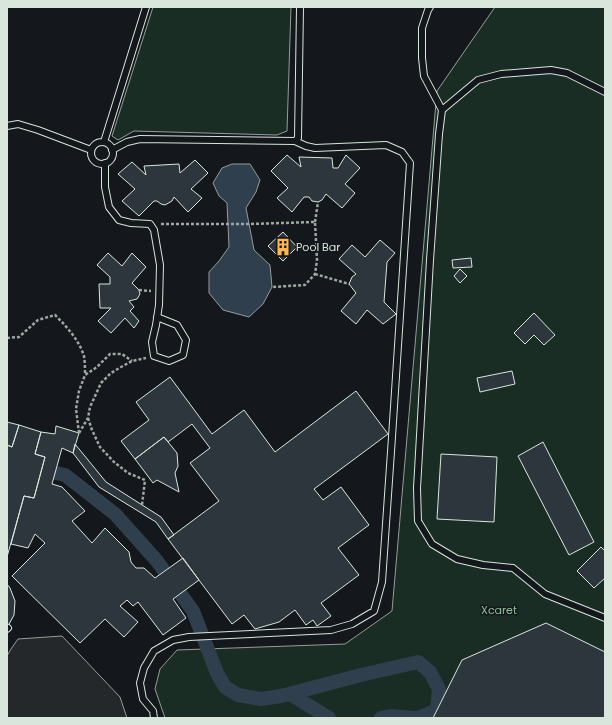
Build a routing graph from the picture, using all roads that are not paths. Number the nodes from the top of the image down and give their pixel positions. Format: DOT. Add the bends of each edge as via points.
graph roads {
  1 [pos="146,7"];
  2 [pos="300,7"];
  3 [pos="430,7"];
  4 [pos="605,92"];
  5 [pos="442,110"];
  6 [pos="7,126"];
  7 [pos="295,141"];
  8 [pos="104,142"];
  9 [pos="91,150"];
  10 [pos="112,150"];
  11 [pos="105,163"];
  12 [pos="157,317"];
  13 [pos="605,618"];
  14 [pos="154,718"];
  1 -- 8 [label="lane"];
  2 -- 7 [label="lane" via="298,138"];
  3 -- 5 [label="lane" via="422,28 424,76"];
  4 -- 5 [label="lane" via="567,73 551,70 500,74 478,80"];
  5 -- 13 [label="lane" via="430,268 418,521 432,544 457,559 513,568 545,594"];
  6 -- 9 [label="lane" via="18,124"];
  7 -- 10 [label="lane" via="140,139"];
  7 -- 14 [label="lane" via="315,148 386,145 402,152 410,163 382,582 374,611 352,624 331,630 189,637 173,640 154,651 144,668 140,683 143,699 153,711"];
  8 -- 9 [label="lane" via="96,143"];
  8 -- 10 [label="lane"];
  9 -- 11 [label="lane" via="96,162"];
  10 -- 11 [label="lane" via="111,157"];
  11 -- 12 [label="lane" via="105,187 109,207 120,220 150,224 154,230 160,265"];
  12 -- 12 [label="lane" via="152,342 154,356 169,362 183,355 186,340 177,325"];
}
